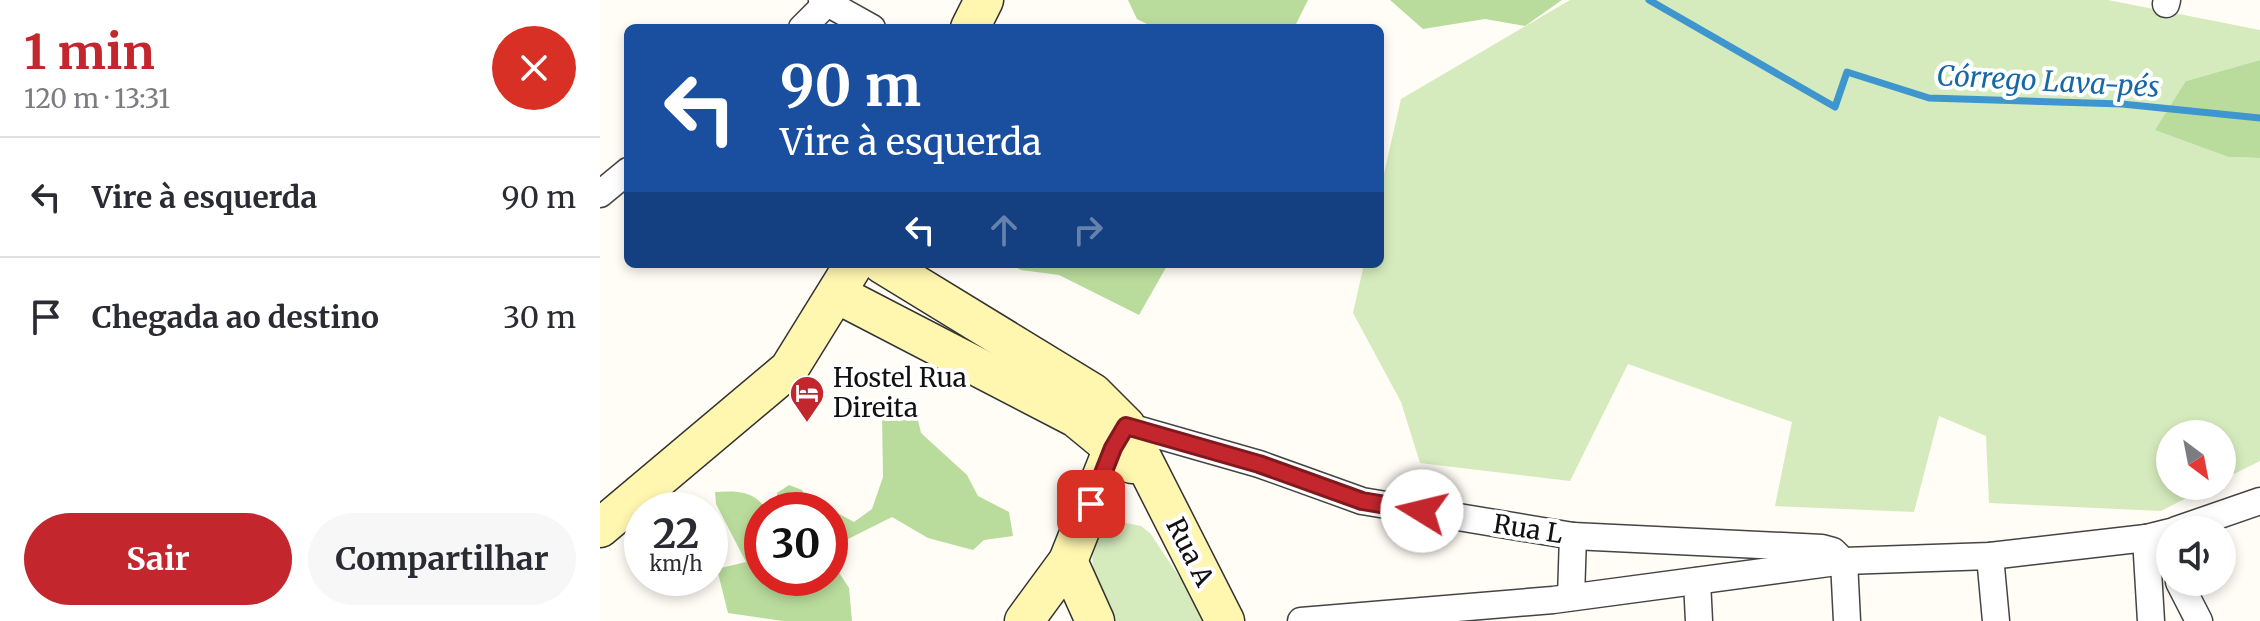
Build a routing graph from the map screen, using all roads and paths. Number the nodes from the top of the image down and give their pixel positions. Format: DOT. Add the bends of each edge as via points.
graph roads {
  1 [pos="984,0"];
  2 [pos="824,1"];
  3 [pos="805,24"];
  4 [pos="865,24"];
  5 [pos="972,24"];
  6 [pos="624,174"];
  7 [pos="600,194"];
  8 [pos="889,268"];
  9 [pos="846,279"];
  10 [pos="1119,437"];
  11 [pos="2260,501"];
  12 [pos="2215,516"];
  13 [pos="600,528"];
  14 [pos="2156,535"];
  15 [pos="1573,536"];
  16 [pos="1990,556"];
  17 [pos="1068,561"];
  18 [pos="1844,561"];
  19 [pos="1697,581"];
  20 [pos="2156,581"];
  21 [pos="2186,596"];
  22 [pos="1559,606"];
  23 [pos="1401,618"];
  24 [pos="1024,621"];
  25 [pos="1095,621"];
  26 [pos="1225,621"];
  27 [pos="1301,621"];
  28 [pos="1699,621"];
  29 [pos="1847,621"];
  30 [pos="1996,621"];
  31 [pos="2151,621"];
  32 [pos="2199,621"];
  1 -- 5 [label="main road"];
  2 -- 3 [label="street"];
  2 -- 4 [label="street"];
  6 -- 7 [label="street"];
  8 -- 10 [label="main road" via="1093,393"];
  9 -- 10 [label="main road" via="1076,418"];
  9 -- 13 [label="main road" via="789,369"];
  10 -- 15 [label="street, Rua L" via="1259,464 1362,501"];
  10 -- 17 [label="main road"];
  10 -- 26 [label="main road, Rua A" via="1155,483"];
  11 -- 12 [label="street, Rua L"];
  14 -- 16 [label="street, Rua L"];
  15 -- 18 [label="street, Rua L" via="1822,548"];
  15 -- 22 [label="street"];
  16 -- 18 [label="street, Rua L"];
  16 -- 30 [label="street"];
  17 -- 24 [label="main road"];
  17 -- 25 [label="main road"];
  18 -- 19 [label="street, Rua L"];
  18 -- 29 [label="street"];
  19 -- 22 [label="street, Rua L"];
  19 -- 28 [label="street"];
  20 -- 31 [label="street"];
  21 -- 32 [label="street"];
  22 -- 23 [label="street, Rua L"];
  23 -- 27 [label="street, Rua L"];
}
